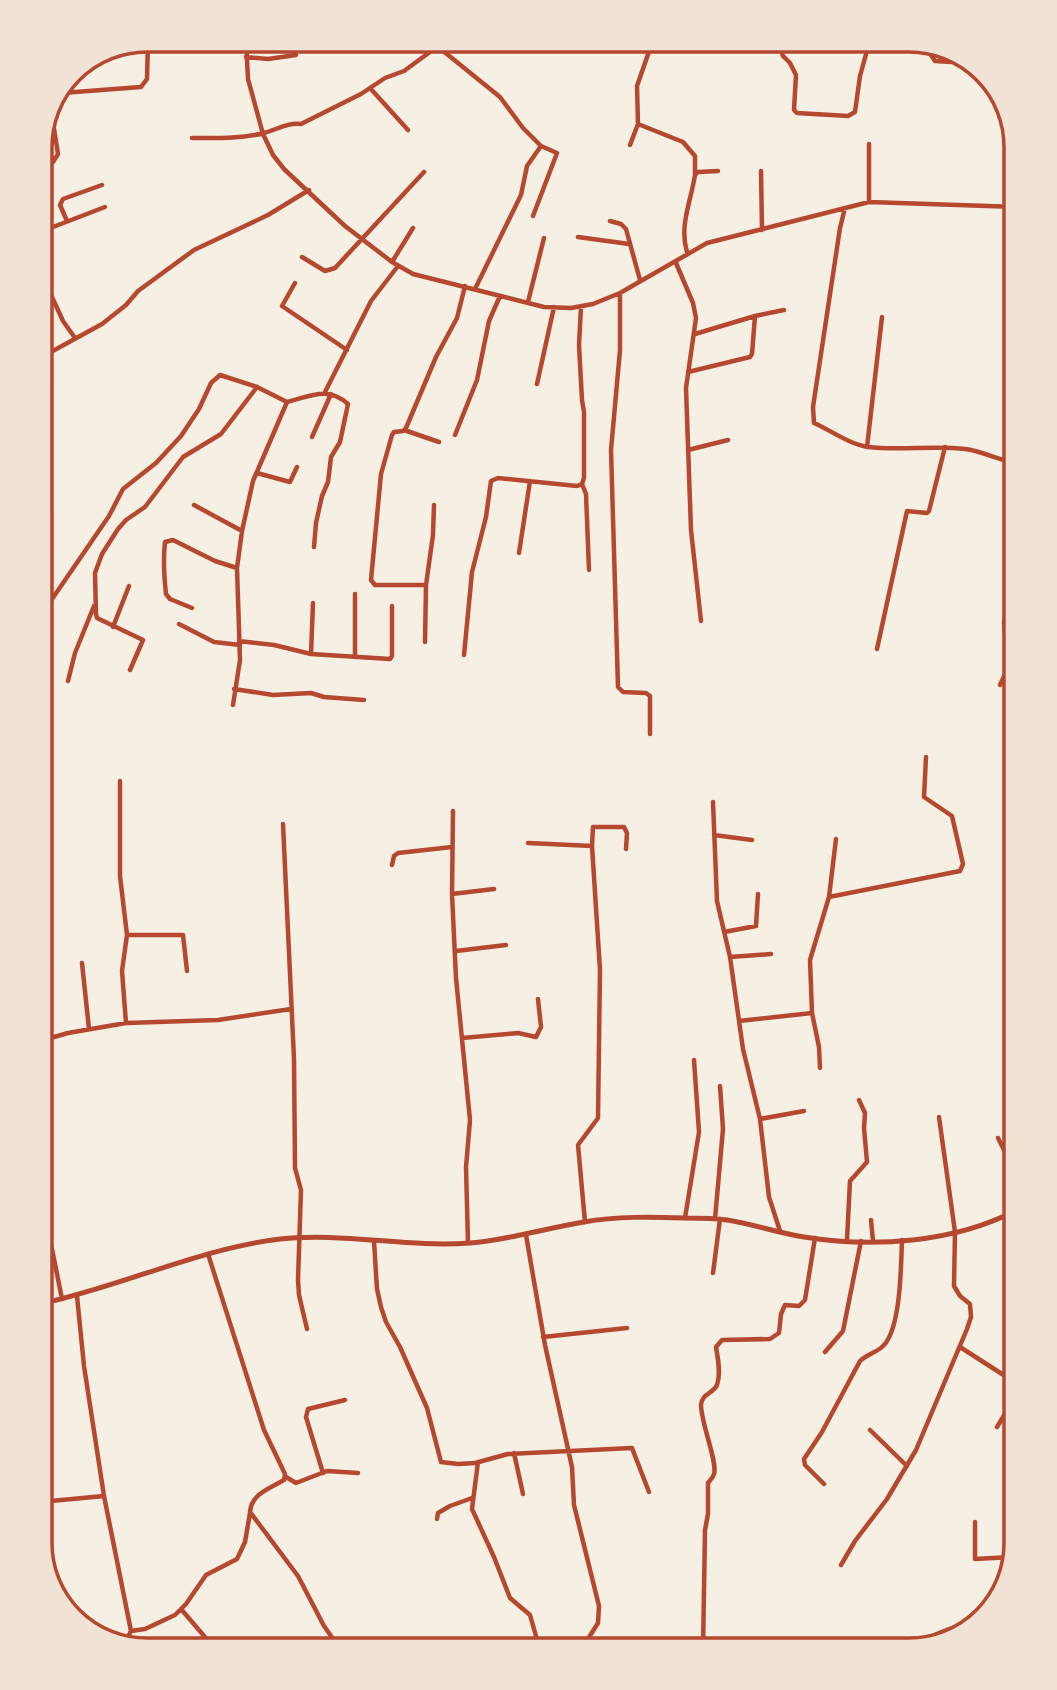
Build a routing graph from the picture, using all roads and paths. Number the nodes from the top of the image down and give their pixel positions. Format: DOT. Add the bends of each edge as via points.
graph roads {
  1 [pos="148,52"];
  2 [pos="246,52"];
  3 [pos="426,52"];
  4 [pos="448,52"];
  5 [pos="649,53"];
  6 [pos="782,53"];
  7 [pos="866,53"];
  8 [pos="296,55"];
  9 [pos="931,55"];
  10 [pos="246,57"];
  11 [pos="951,62"];
  12 [pos="370,89"];
  13 [pos="71,92"];
  14 [pos="638,124"];
  15 [pos="408,130"];
  16 [pos="55,132"];
  17 [pos="263,134"];
  18 [pos="192,138"];
  19 [pos="869,144"];
  20 [pos="631,145"];
  21 [pos="541,146"];
  22 [pos="53,162"];
  23 [pos="718,171"];
  24 [pos="424,172"];
  25 [pos="761,172"];
  26 [pos="695,175"];
  27 [pos="102,185"];
  28 [pos="309,190"];
  29 [pos="869,202"];
  30 [pos="1004,206"];
  31 [pos="105,207"];
  32 [pos="845,208"];
  33 [pos="533,216"];
  34 [pos="67,221"];
  35 [pos="610,221"];
  36 [pos="53,227"];
  37 [pos="413,228"];
  38 [pos="762,230"];
  39 [pos="578,237"];
  40 [pos="544,239"];
  41 [pos="362,240"];
  42 [pos="629,244"];
  43 [pos="687,253"];
  44 [pos="302,257"];
  45 [pos="676,263"];
  46 [pos="395,264"];
  47 [pos="640,280"];
  48 [pos="295,283"];
  49 [pos="465,286"];
  50 [pos="475,289"];
  51 [pos="620,293"];
  52 [pos="500,296"];
  53 [pos="53,301"];
  54 [pos="528,302"];
  55 [pos="554,307"];
  56 [pos="582,307"];
  57 [pos="784,310"];
  58 [pos="755,316"];
  59 [pos="882,317"];
  60 [pos="695,334"];
  61 [pos="75,338"];
  62 [pos="347,349"];
  63 [pos="53,351"];
  64 [pos="688,372"];
  65 [pos="537,384"];
  66 [pos="257,387"];
  67 [pos="328,392"];
  68 [pos="287,402"];
  69 [pos="404,430"];
  70 [pos="455,435"];
  71 [pos="312,437"];
  72 [pos="728,440"];
  73 [pos="439,442"];
  74 [pos="867,447"];
  75 [pos="945,447"];
  76 [pos="688,450"];
  77 [pos="1004,461"];
  78 [pos="297,467"];
  79 [pos="257,473"];
  80 [pos="530,481"];
  81 [pos="582,484"];
  82 [pos="194,505"];
  83 [pos="434,505"];
  84 [pos="242,531"];
  85 [pos="314,547"];
  86 [pos="519,553"];
  87 [pos="237,568"];
  88 [pos="589,570"];
  89 [pos="426,585"];
  90 [pos="129,586"];
  91 [pos="355,594"];
  92 [pos="53,598"];
  93 [pos="313,603"];
  94 [pos="94,606"];
  95 [pos="392,606"];
  96 [pos="192,608"];
  97 [pos="701,621"];
  98 [pos="179,624"];
  99 [pos="113,627"];
  100 [pos="425,642"];
  101 [pos="240,643"];
  102 [pos="877,649"];
  103 [pos="311,654"];
  104 [pos="464,655"];
  105 [pos="355,657"];
  106 [pos="130,670"];
  107 [pos="1004,676"];
  108 [pos="68,681"];
  109 [pos="1000,685"];
  110 [pos="234,689"];
  111 [pos="364,700"];
  112 [pos="233,705"];
  113 [pos="650,734"];
  114 [pos="926,757"];
  115 [pos="120,781"];
  116 [pos="713,802"];
  117 [pos="453,811"];
  118 [pos="283,824"];
  119 [pos="714,835"];
  120 [pos="836,839"];
  121 [pos="752,840"];
  122 [pos="528,843"];
  123 [pos="592,846"];
  124 [pos="452,847"];
  125 [pos="626,849"];
  126 [pos="392,865"];
  127 [pos="494,889"];
  128 [pos="452,894"];
  129 [pos="758,894"];
  130 [pos="829,897"];
  131 [pos="724,932"];
  132 [pos="127,935"];
  133 [pos="506,946"];
  134 [pos="456,951"];
  135 [pos="771,954"];
  136 [pos="730,957"];
  137 [pos="82,963"];
  138 [pos="187,971"];
  139 [pos="538,999"];
  140 [pos="291,1009"];
  141 [pos="812,1013"];
  142 [pos="739,1021"];
  143 [pos="126,1023"];
  144 [pos="89,1029"];
  145 [pos="53,1038"];
  146 [pos="461,1038"];
  147 [pos="694,1060"];
  148 [pos="820,1068"];
  149 [pos="720,1086"];
  150 [pos="859,1100"];
  151 [pos="804,1111"];
  152 [pos="939,1117"];
  153 [pos="760,1119"];
  154 [pos="998,1138"];
  155 [pos="1004,1150"];
  156 [pos="1004,1215"];
  157 [pos="685,1218"];
  158 [pos="717,1219"];
  159 [pos="871,1220"];
  160 [pos="585,1222"];
  161 [pos="779,1231"];
  162 [pos="955,1232"];
  163 [pos="526,1235"];
  164 [pos="299,1237"];
  165 [pos="815,1238"];
  166 [pos="848,1240"];
  167 [pos="862,1240"];
  168 [pos="902,1240"];
  169 [pos="374,1241"];
  170 [pos="873,1241"];
  171 [pos="468,1243"];
  172 [pos="208,1253"];
  173 [pos="53,1254"];
  174 [pos="713,1273"];
  175 [pos="77,1296"];
  176 [pos="62,1299"];
  177 [pos="53,1301"];
  178 [pos="627,1328"];
  179 [pos="307,1329"];
  180 [pos="543,1337"];
  181 [pos="960,1347"];
  182 [pos="825,1352"];
  183 [pos="1004,1375"];
  184 [pos="345,1400"];
  185 [pos="1004,1415"];
  186 [pos="997,1427"];
  187 [pos="870,1430"];
  188 [pos="568,1452"];
  189 [pos="514,1454"];
  190 [pos="478,1462"];
  191 [pos="907,1466"];
  192 [pos="323,1473"];
  193 [pos="358,1473"];
  194 [pos="286,1477"];
  195 [pos="824,1484"];
  196 [pos="649,1492"];
  197 [pos="523,1494"];
  198 [pos="104,1496"];
  199 [pos="472,1498"];
  200 [pos="53,1501"];
  201 [pos="250,1512"];
  202 [pos="437,1519"];
  203 [pos="975,1522"];
  204 [pos="1003,1558"];
  205 [pos="841,1565"];
  206 [pos="181,1609"];
  207 [pos="131,1631"];
  208 [pos="128,1636"];
  209 [pos="205,1637"];
  210 [pos="332,1637"];
  211 [pos="536,1638"];
  212 [pos="587,1638"];
  213 [pos="703,1638"];
  1 -- 13 [label="street" via="147,79 141,87"];
  2 -- 10 [label="street"];
  3 -- 12 [label="street" via="404,71"];
  4 -- 21 [label="street" via="500,97"];
  5 -- 14 [label="street" via="638,86"];
  6 -- 7 [label="street" via="796,75 797,113 848,116 855,112"];
  8 -- 10 [label="street"];
  9 -- 11 [label="street" via="935,61"];
  10 -- 17 [label="street"];
  12 -- 15 [label="street"];
  12 -- 17 [label="street" via="301,124"];
  14 -- 20 [label="street"];
  14 -- 26 [label="street" via="683,142 695,156"];
  16 -- 22 [label="street" via="58,154"];
  17 -- 18 [label="street"];
  17 -- 28 [label="street" via="284,169"];
  19 -- 29 [label="street"];
  21 -- 33 [label="street" via="557,153"];
  21 -- 50 [label="street" via="527,166 521,195"];
  23 -- 26 [label="street"];
  24 -- 41 [label="street"];
  25 -- 38 [label="street"];
  26 -- 43 [label="street" via="687,206"];
  27 -- 34 [label="street" via="62,199"];
  28 -- 41 [label="street"];
  28 -- 61 [label="street" via="194,250 102,324"];
  29 -- 30 [label="street"];
  29 -- 32 [label="street"];
  31 -- 34 [label="street"];
  32 -- 38 [label="street"];
  32 -- 74 [label="street" via="813,416 814,423"];
  34 -- 36 [label="street"];
  35 -- 42 [label="street" via="624,226"];
  37 -- 46 [label="street"];
  38 -- 43 [label="street" via="707,243"];
  39 -- 42 [label="street"];
  40 -- 54 [label="street"];
  41 -- 44 [label="street" via="331,271"];
  41 -- 46 [label="street"];
  42 -- 47 [label="street"];
  43 -- 45 [label="street"];
  45 -- 47 [label="street"];
  45 -- 60 [label="street" via="696,313"];
  46 -- 49 [label="street" via="413,274"];
  46 -- 62 [label="street"];
  47 -- 51 [label="street"];
  48 -- 62 [label="street" via="282,306"];
  49 -- 50 [label="street"];
  49 -- 69 [label="street" via="452,331"];
  50 -- 52 [label="street"];
  51 -- 56 [label="street"];
  51 -- 113 [label="street" via="611,450 618,687 650,696"];
  52 -- 54 [label="street"];
  52 -- 70 [label="street" via="489,321 477,380"];
  53 -- 61 [label="street"];
  54 -- 55 [label="street"];
  55 -- 56 [label="street"];
  55 -- 65 [label="street"];
  56 -- 81 [label="street"];
  57 -- 58 [label="street"];
  58 -- 60 [label="street"];
  58 -- 64 [label="street" via="750,357"];
  59 -- 74 [label="street"];
  60 -- 64 [label="street"];
  61 -- 63 [label="street"];
  62 -- 67 [label="street"];
  64 -- 76 [label="street"];
  66 -- 68 [label="street"];
  66 -- 92 [label="street" via="222,374 216,378 181,436 123,489"];
  66 -- 94 [label="street" via="221,434 183,457 145,508 118,529 95,573"];
  67 -- 68 [label="street"];
  67 -- 71 [label="street"];
  67 -- 85 [label="street" via="347,401 348,407 340,442 331,457"];
  68 -- 79 [label="street"];
  69 -- 73 [label="street"];
  69 -- 89 [label="street" via="392,435 381,474 371,580 375,585"];
  72 -- 76 [label="street"];
  74 -- 75 [label="street"];
  75 -- 77 [label="street"];
  75 -- 102 [label="street" via="929,510 906,511"];
  76 -- 97 [label="street"];
  78 -- 79 [label="street" via="290,482"];
  79 -- 84 [label="street"];
  80 -- 81 [label="street"];
  80 -- 86 [label="street"];
  80 -- 104 [label="street" via="491,481 472,572"];
  81 -- 88 [label="street"];
  82 -- 84 [label="street"];
  83 -- 89 [label="street"];
  84 -- 87 [label="street"];
  87 -- 96 [label="street" via="173,540 165,541 166,594"];
  87 -- 101 [label="street"];
  89 -- 100 [label="street"];
  90 -- 99 [label="street"];
  91 -- 105 [label="street"];
  93 -- 103 [label="street"];
  94 -- 99 [label="street" via="97,618"];
  94 -- 108 [label="street"];
  95 -- 105 [label="street" via="390,659"];
  98 -- 101 [label="street" via="215,642"];
  99 -- 106 [label="street" via="143,640"];
  101 -- 103 [label="street"];
  101 -- 110 [label="street"];
  103 -- 105 [label="street"];
  107 -- 109 [label="street"];
  110 -- 111 [label="street"];
  110 -- 112 [label="street"];
  114 -- 130 [label="street" via="924,797 953,816 963,864 960,871"];
  115 -- 132 [label="street" via="120,876"];
  116 -- 119 [label="street"];
  117 -- 124 [label="street"];
  118 -- 140 [label="street"];
  119 -- 121 [label="street"];
  119 -- 131 [label="street" via="717,901"];
  120 -- 130 [label="street"];
  122 -- 123 [label="street"];
  123 -- 125 [label="street" via="593,827 624,827"];
  123 -- 160 [label="street" via="600,970 598,1118 578,1144"];
  124 -- 126 [label="street" via="398,853"];
  124 -- 128 [label="street"];
  127 -- 128 [label="street"];
  128 -- 134 [label="street"];
  129 -- 131 [label="street" via="756,926"];
  130 -- 141 [label="street" via="810,960"];
  131 -- 136 [label="street"];
  132 -- 138 [label="street" via="183,935"];
  132 -- 143 [label="street" via="122,971"];
  133 -- 134 [label="street"];
  134 -- 146 [label="street"];
  135 -- 136 [label="street"];
  136 -- 142 [label="street"];
  137 -- 144 [label="street"];
  139 -- 146 [label="street" via="541,1027 536,1037 518,1033"];
  140 -- 143 [label="street" via="218,1020"];
  140 -- 164 [label="street" via="295,1168 301,1190"];
  141 -- 142 [label="street"];
  141 -- 148 [label="street"];
  142 -- 153 [label="street"];
  143 -- 144 [label="street"];
  144 -- 145 [label="street"];
  146 -- 171 [label="street" via="470,1120"];
  147 -- 157 [label="street" via="699,1132"];
  149 -- 158 [label="street" via="723,1129"];
  150 -- 166 [label="street" via="865,1112 867,1162 850,1181"];
  151 -- 153 [label="street"];
  152 -- 162 [label="street"];
  153 -- 161 [label="street" via="769,1196"];
  154 -- 155 [label="street"];
  156 -- 162 [label="street"];
  157 -- 158 [label="street"];
  157 -- 160 [label="street"];
  158 -- 161 [label="street"];
  158 -- 174 [label="street"];
  159 -- 170 [label="street"];
  160 -- 163 [label="street"];
  161 -- 165 [label="street"];
  162 -- 168 [label="street"];
  162 -- 181 [label="street" via="954,1286 971,1308"];
  163 -- 171 [label="street"];
  163 -- 180 [label="street"];
  164 -- 169 [label="street"];
  164 -- 172 [label="street"];
  164 -- 179 [label="street" via="299,1295"];
  165 -- 166 [label="street"];
  165 -- 213 [label="street" via="803,1303 785,1305 781,1331 774,1338 719,1341 716,1347 717,1383 702,1401 705,1435 714,1459 705,1530"];
  166 -- 167 [label="street"];
  167 -- 170 [label="street"];
  167 -- 182 [label="street" via="843,1331"];
  168 -- 170 [label="street"];
  168 -- 195 [label="street" via="899,1302 890,1336 884,1346 860,1361 804,1459"];
  169 -- 171 [label="street"];
  169 -- 190 [label="street" via="381,1307 427,1408 439,1459 443,1463"];
  172 -- 175 [label="street"];
  172 -- 194 [label="street" via="264,1430"];
  173 -- 176 [label="street"];
  175 -- 176 [label="street"];
  175 -- 198 [label="street"];
  176 -- 177 [label="street"];
  178 -- 180 [label="street"];
  180 -- 188 [label="street"];
  181 -- 183 [label="street"];
  181 -- 191 [label="street"];
  184 -- 192 [label="street" via="308,1409 306,1417"];
  185 -- 186 [label="street"];
  187 -- 191 [label="street"];
  188 -- 189 [label="street"];
  188 -- 196 [label="street" via="632,1448"];
  188 -- 212 [label="street" via="574,1505 599,1615"];
  189 -- 190 [label="street"];
  189 -- 197 [label="street"];
  190 -- 199 [label="street"];
  191 -- 205 [label="street"];
  192 -- 193 [label="street"];
  192 -- 194 [label="street" via="296,1483"];
  194 -- 201 [label="street" via="256,1496"];
  198 -- 200 [label="street"];
  198 -- 207 [label="street"];
  199 -- 202 [label="street" via="438,1513"];
  199 -- 211 [label="street" via="472,1509 510,1598 530,1615"];
  201 -- 206 [label="street" via="237,1559 206,1575"];
  201 -- 210 [label="street" via="298,1576"];
  203 -- 204 [label="street" via="975,1559"];
  206 -- 207 [label="street" via="165,1621"];
  206 -- 209 [label="street"];
  207 -- 208 [label="street"];
}
